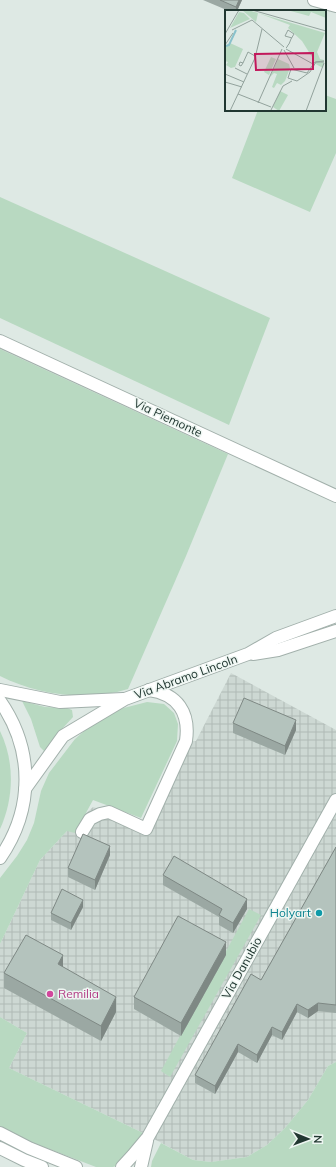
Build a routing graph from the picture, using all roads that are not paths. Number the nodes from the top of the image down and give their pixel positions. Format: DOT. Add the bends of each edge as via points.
graph roads {
  1 [pos="314,0"];
  2 [pos="333,3"];
  3 [pos="0,341"];
  4 [pos="336,496"];
  5 [pos="336,616"];
  6 [pos="336,631"];
  7 [pos="248,654"];
  8 [pos="0,690"];
  9 [pos="149,690"];
  10 [pos="125,699"];
  11 [pos="0,701"];
  12 [pos="25,789"];
  13 [pos="336,800"];
  14 [pos="82,832"];
  15 [pos="0,858"];
  16 [pos="0,1133"];
  17 [pos="148,1137"];
  18 [pos="0,1148"];
  19 [pos="42,1167"];
  20 [pos="76,1167"];
  21 [pos="122,1167"];
  22 [pos="141,1167"];
  1 -- 2 [label="street"];
  3 -- 4 [label="street, Via Piemonte"];
  5 -- 7 [label="street, Via Abramo Lincoln" via="276,638"];
  6 -- 7 [label="street, Via Abramo Lincoln" via="278,650"];
  7 -- 9 [label="street, Via Abramo Lincoln"];
  8 -- 10 [label="street, Via Abramo Lincoln" via="60,702"];
  9 -- 10 [label="street, Via Abramo Lincoln"];
  9 -- 14 [label="street" via="164,694 180,706 186,716 188,728 186,740 146,829 109,812 90,818"];
  10 -- 12 [label="street, Via Abramo Lincoln" via="63,736"];
  11 -- 12 [label="street" via="18,734 25,764"];
  12 -- 15 [label="street" via="14,835"];
  13 -- 17 [label="street, Via Danubio"];
  16 -- 20 [label="street" via="28,1148"];
  17 -- 21 [label="street, Via Danubio"];
  17 -- 22 [label="street, Via Danubio"];
  18 -- 19 [label="street"];
}
